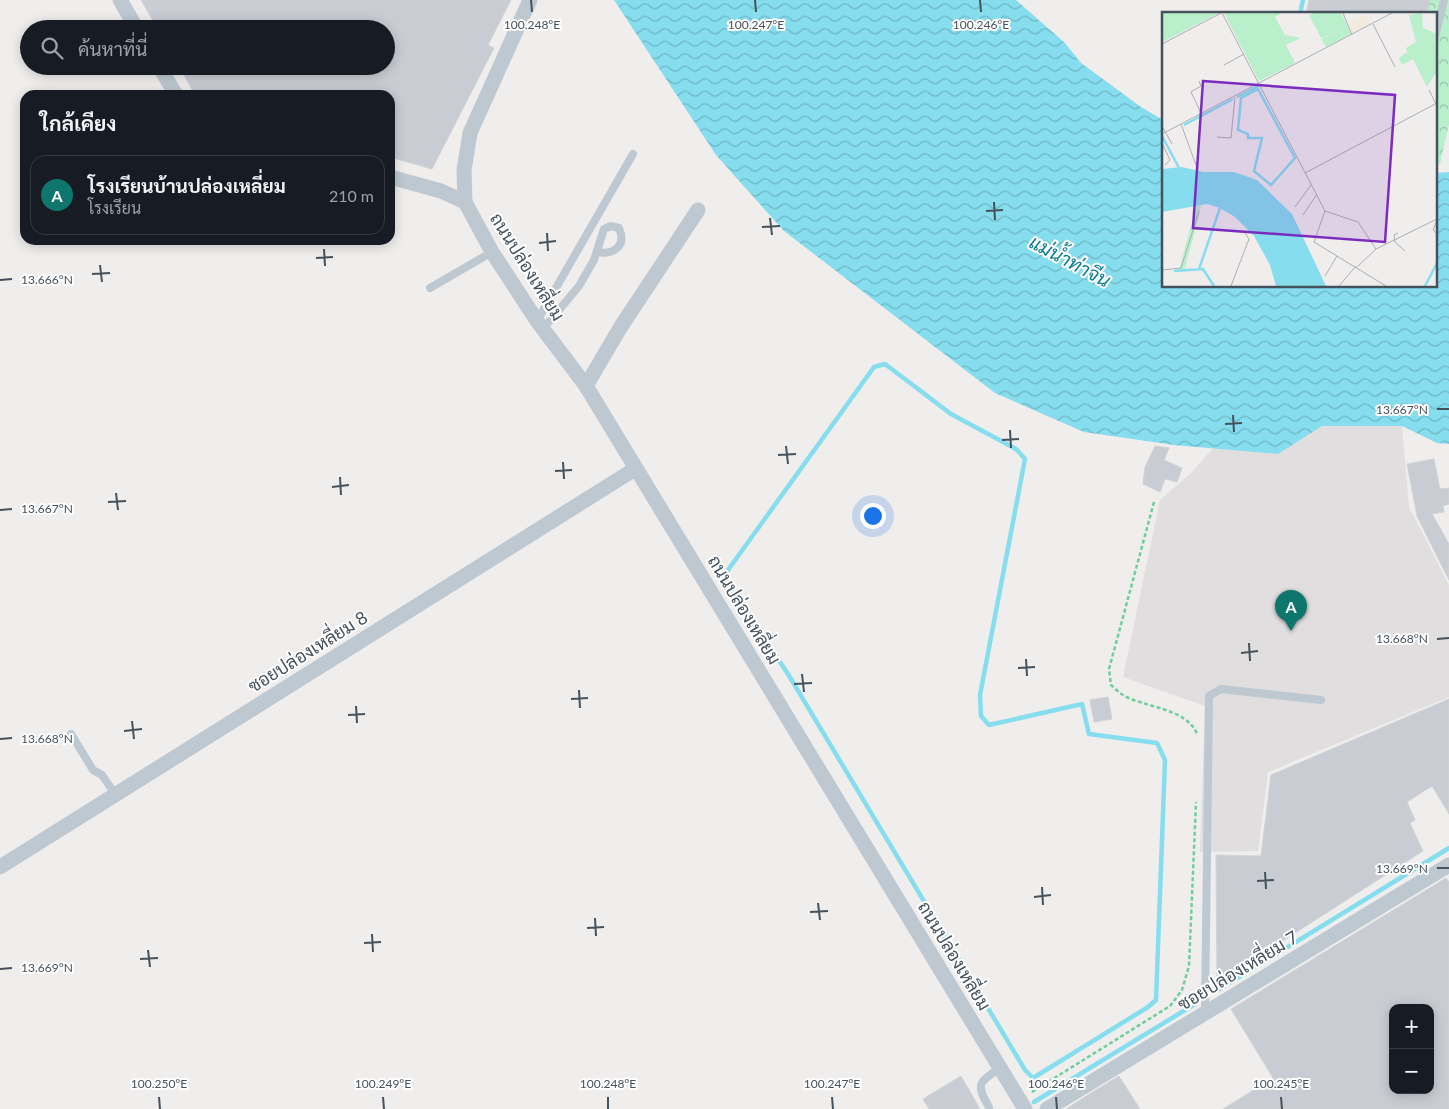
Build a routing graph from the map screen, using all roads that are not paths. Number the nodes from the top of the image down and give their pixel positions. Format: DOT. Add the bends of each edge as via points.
graph roads {
  1 [pos="120,0"];
  2 [pos="530,0"];
  3 [pos="1444,0"];
  4 [pos="132,20"];
  5 [pos="1436,33"];
  6 [pos="164,75"];
  7 [pos="173,90"];
  8 [pos="633,154"];
  9 [pos="395,178"];
  10 [pos="465,202"];
  11 [pos="698,210"];
  12 [pos="492,252"];
  13 [pos="597,252"];
  14 [pos="430,288"];
  15 [pos="540,325"];
  16 [pos="586,386"];
  17 [pos="635,469"];
  18 [pos="1321,700"];
  19 [pos="71,734"];
  20 [pos="115,794"];
  21 [pos="0,867"];
  22 [pos="1448,867"];
  23 [pos="1205,1012"];
  24 [pos="1000,1068"];
  25 [pos="1022,1104"];
  26 [pos="989,1107"];
  27 [pos="1047,1109"];
  1 -- 4 [label="street"];
  2 -- 10 [label="street" via="470,133 464,170"];
  3 -- 5 [label="lane"];
  6 -- 7 [label="street"];
  8 -- 15 [label="lane"];
  9 -- 10 [label="street" via="441,191"];
  10 -- 12 [label="street, ถนนปล่องเหลี่ยม"];
  11 -- 16 [label="street"];
  12 -- 14 [label="lane"];
  12 -- 15 [label="street, ถนนปล่องเหลี่ยม"];
  13 -- 15 [label="lane" via="579,286"];
  15 -- 16 [label="street, ถนนปล่องเหลี่ยม"];
  16 -- 17 [label="street, ถนนปล่องเหลี่ยม"];
  17 -- 20 [label="street, ซอยปล่องเหลี่ยม 8"];
  17 -- 24 [label="street, ถนนปล่องเหลี่ยม"];
  18 -- 23 [label="lane" via="1222,689 1209,696"];
  19 -- 20 [label="lane" via="93,770 102,775"];
  20 -- 21 [label="street, ซอยปล่องเหลี่ยม 8"];
  22 -- 23 [label="street, ซอยปล่องเหลี่ยม 7"];
  23 -- 27 [label="street, ซอยปล่องเหลี่ยม 7"];
  24 -- 25 [label="street, ถนนปล่องเหลี่ยม"];
  24 -- 26 [label="lane" via="980,1084 980,1092"];
}
